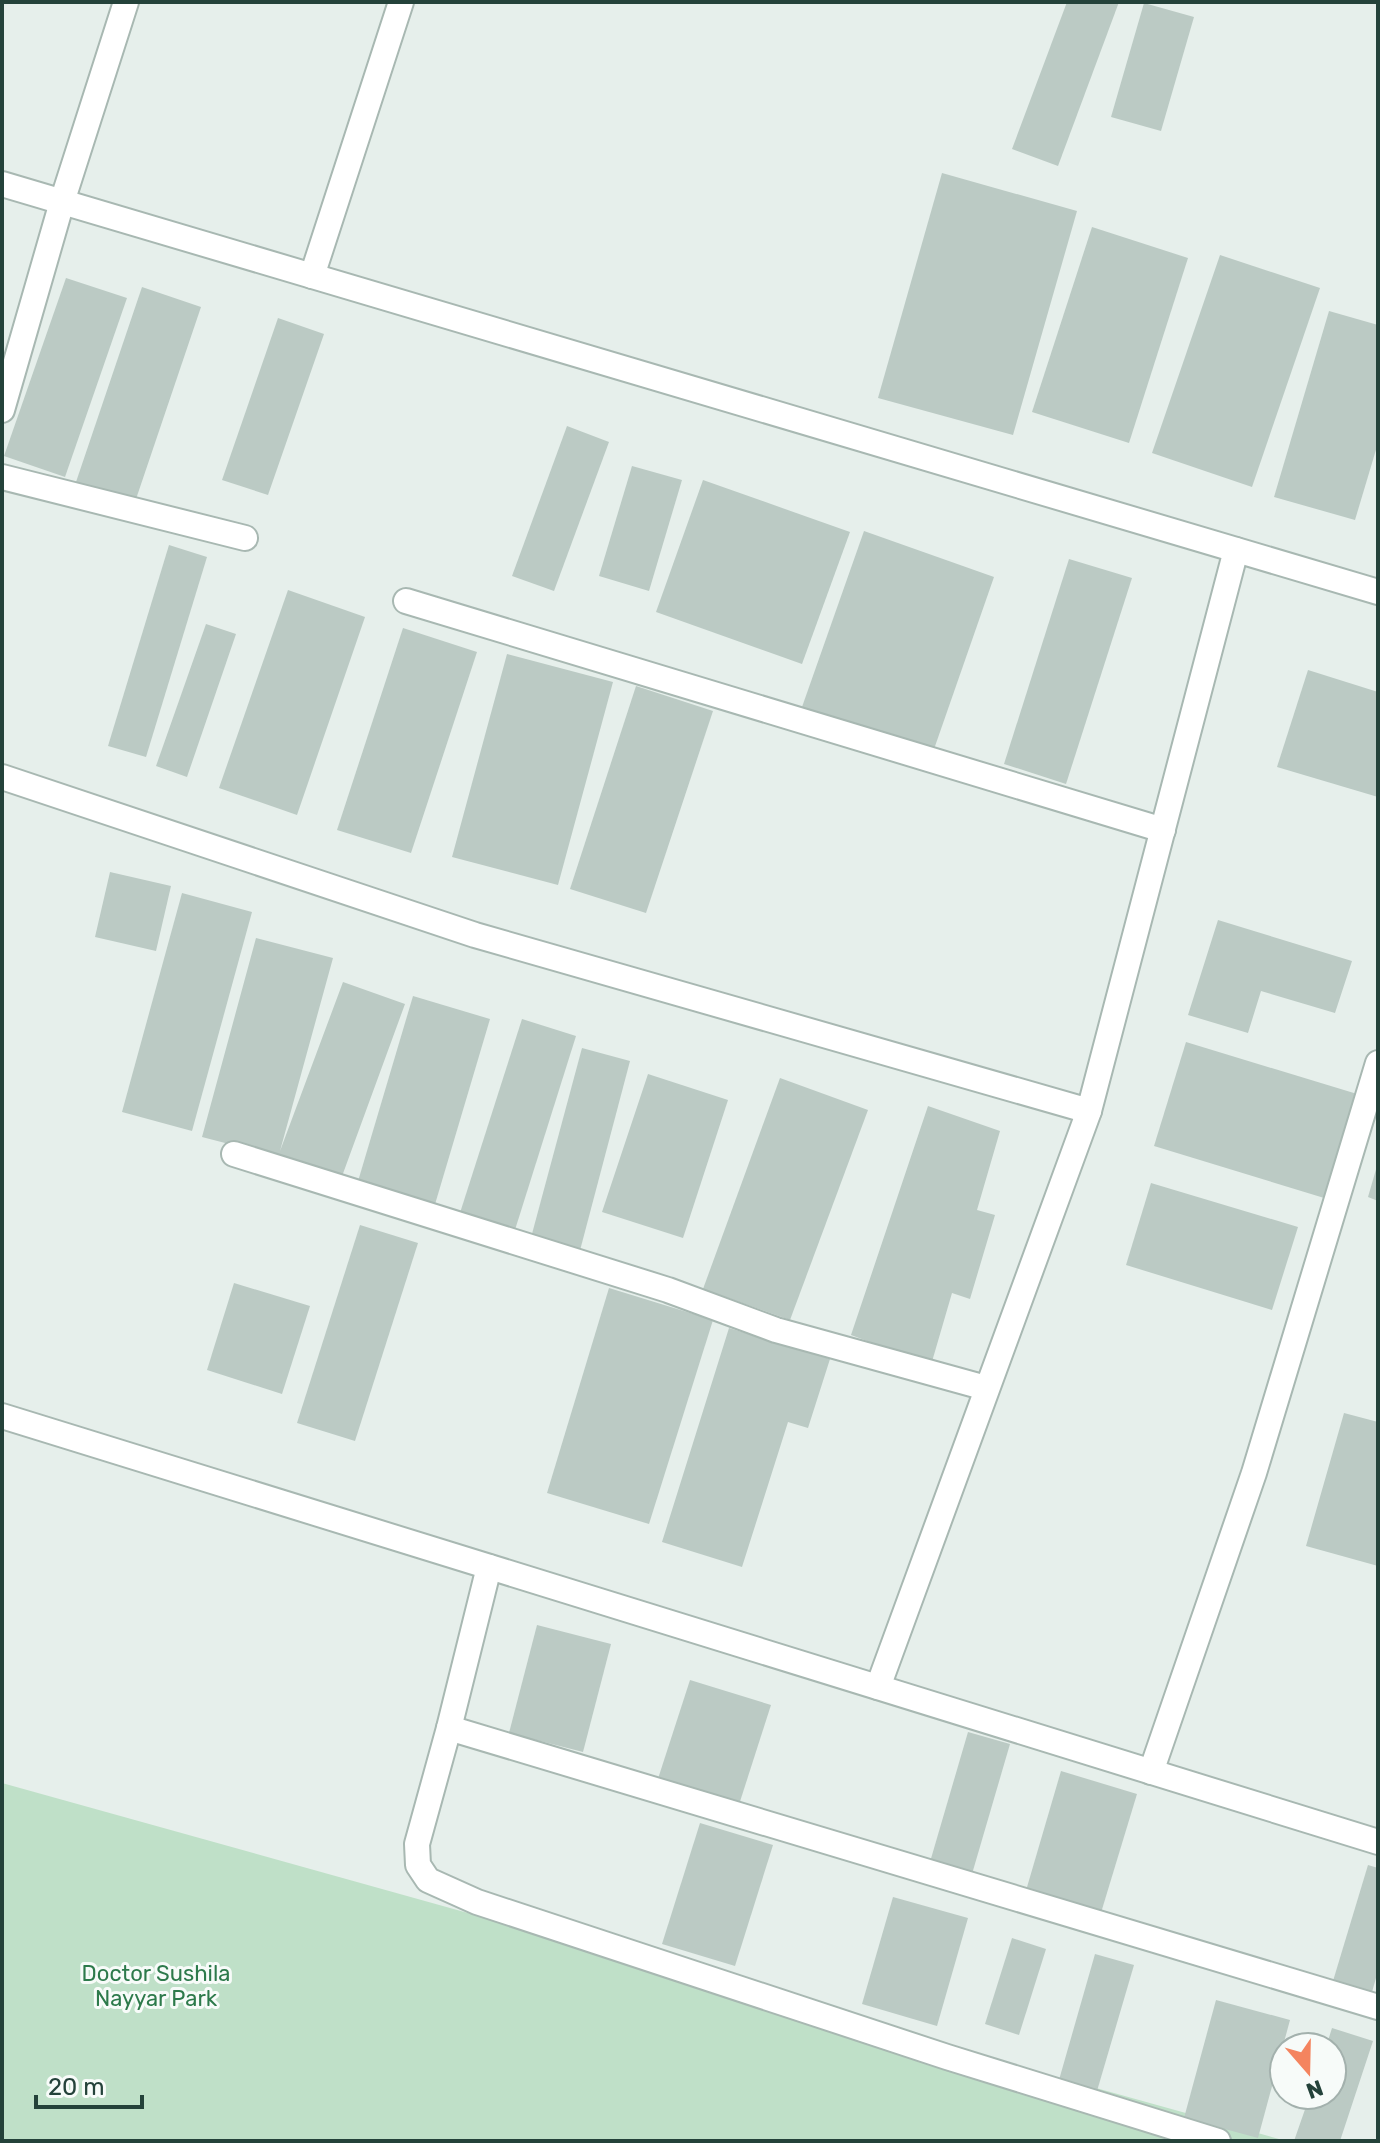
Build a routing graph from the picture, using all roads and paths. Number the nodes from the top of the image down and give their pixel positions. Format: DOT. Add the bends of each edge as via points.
graph roads {
  1 [pos="126,2"];
  2 [pos="401,2"];
  3 [pos="2,184"];
  4 [pos="62,202"];
  5 [pos="312,276"];
  6 [pos="2,410"];
  7 [pos="2,477"];
  8 [pos="245,538"];
  9 [pos="1236,550"];
  10 [pos="1378,592"];
  11 [pos="406,601"];
  12 [pos="2,777"];
  13 [pos="1163,830"];
  14 [pos="1378,1063"];
  15 [pos="1089,1111"];
  16 [pos="234,1154"];
  17 [pos="986,1388"];
  18 [pos="2,1416"];
  19 [pos="489,1567"];
  20 [pos="878,1687"];
  21 [pos="449,1728"];
  22 [pos="1151,1772"];
  23 [pos="1378,1842"];
  24 [pos="1378,2007"];
  25 [pos="1218,2141"];
  1 -- 4 [label="street"];
  2 -- 5 [label="street"];
  3 -- 4 [label="street"];
  4 -- 5 [label="street"];
  4 -- 6 [label="street"];
  5 -- 9 [label="street"];
  7 -- 8 [label="street"];
  9 -- 10 [label="street"];
  9 -- 13 [label="street"];
  11 -- 13 [label="street"];
  12 -- 15 [label="street" via="475,935"];
  13 -- 15 [label="street"];
  14 -- 22 [label="street" via="1254,1473"];
  15 -- 17 [label="street"];
  16 -- 17 [label="street" via="668,1290 776,1330"];
  17 -- 20 [label="street"];
  18 -- 19 [label="street"];
  19 -- 20 [label="street"];
  19 -- 21 [label="street"];
  20 -- 22 [label="street"];
  21 -- 24 [label="street"];
  21 -- 25 [label="street" via="417,1844 418,1865 428,1880 477,1902"];
  22 -- 23 [label="street"];
}
